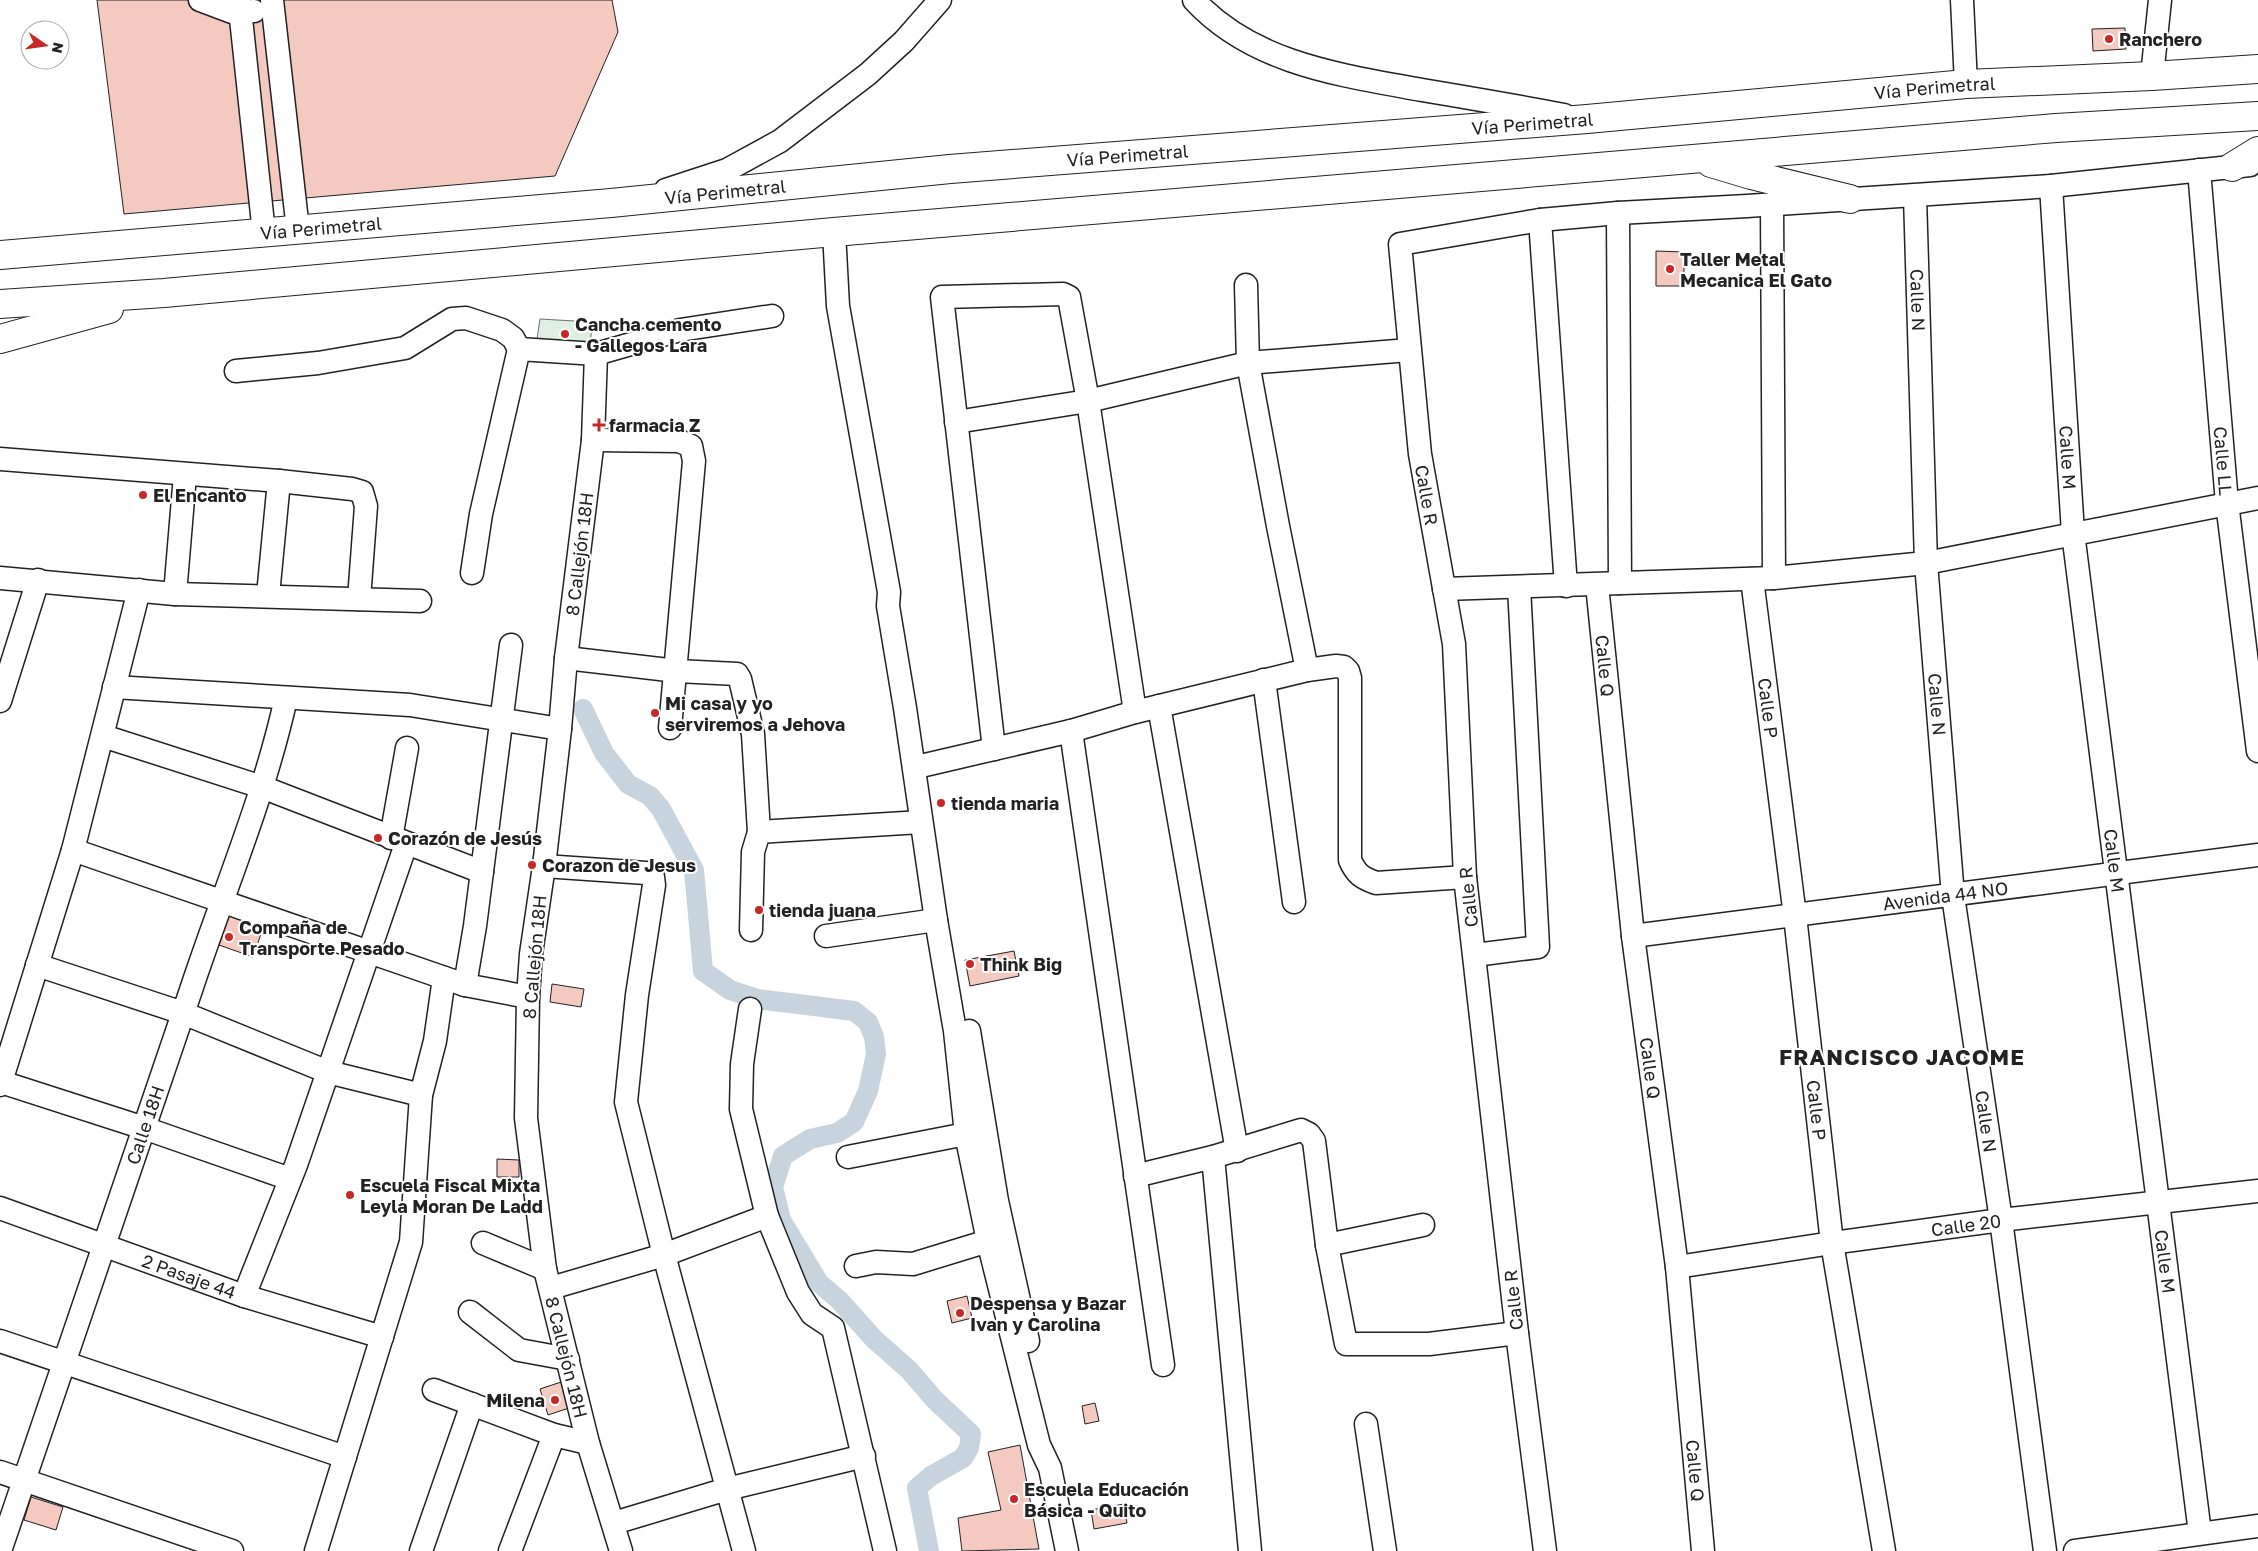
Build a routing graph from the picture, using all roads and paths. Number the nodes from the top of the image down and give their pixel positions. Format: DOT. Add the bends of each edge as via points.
graph roads {
  1 [pos="200,0"];
  2 [pos="940,0"];
  3 [pos="1194,0"];
  4 [pos="1962,0"];
  5 [pos="2160,0"];
  6 [pos="272,5"];
  7 [pos="240,6"];
  8 [pos="2258,69"];
  9 [pos="2152,76"];
  10 [pos="1966,84"];
  11 [pos="2258,116"];
  12 [pos="1588,119"];
  13 [pos="2258,152"];
  14 [pos="1698,159"];
  15 [pos="2245,166"];
  16 [pos="2198,170"];
  17 [pos="2051,186"];
  18 [pos="1915,196"];
  19 [pos="1850,199"];
  20 [pos="611,203"];
  21 [pos="1772,204"];
  22 [pos="1618,213"];
  23 [pos="1540,220"];
  24 [pos="298,230"];
  25 [pos="834,232"];
  26 [pos="264,233"];
  27 [pos="3,255"];
  28 [pos="1246,285"];
  29 [pos="164,293"];
  30 [pos="0,304"];
  31 [pos="772,316"];
  32 [pos="0,339"];
  33 [pos="519,349"];
  34 [pos="1409,350"];
  35 [pos="596,354"];
  36 [pos="1248,363"];
  37 [pos="236,371"];
  38 [pos="1088,401"];
  39 [pos="956,422"];
  40 [pos="592,440"];
  41 [pos="0,459"];
  42 [pos="185,475"];
  43 [pos="279,481"];
  44 [pos="2258,498"];
  45 [pos="2227,503"];
  46 [pos="2073,533"];
  47 [pos="1926,563"];
  48 [pos="472,573"];
  49 [pos="0,578"];
  50 [pos="1774,578"];
  51 [pos="1752,579"];
  52 [pos="38,580"];
  53 [pos="1597,584"];
  54 [pos="1620,584"];
  55 [pos="1566,586"];
  56 [pos="1519,587"];
  57 [pos="1444,589"];
  58 [pos="138,590"];
  59 [pos="889,592"];
  60 [pos="175,594"];
  61 [pos="268,595"];
  62 [pos="359,599"];
  63 [pos="420,601"];
  64 [pos="511,645"];
  65 [pos="566,658"];
  66 [pos="1307,670"];
  67 [pos="677,671"];
  68 [pos="1264,680"];
  69 [pos="114,688"];
  70 [pos="1,696"];
  71 [pos="286,698"];
  72 [pos="1159,706"];
  73 [pos="1135,712"];
  74 [pos="502,720"];
  75 [pos="670,728"];
  76 [pos="560,729"];
  77 [pos="1071,731"];
  78 [pos="103,736"];
  79 [pos="407,748"];
  80 [pos="994,749"];
  81 [pos="2258,751"];
  82 [pos="925,765"];
  83 [pos="262,786"];
  84 [pos="921,822"];
  85 [pos="759,832"];
  86 [pos="398,841"];
  87 [pos="73,850"];
  88 [pos="2258,856"];
  89 [pos="544,866"];
  90 [pos="482,872"];
  91 [pos="2116,874"];
  92 [pos="1465,877"];
  93 [pos="1953,896"];
  94 [pos="221,901"];
  95 [pos="1294,902"];
  96 [pos="1795,916"];
  97 [pos="936,920"];
  98 [pos="751,930"];
  99 [pos="826,936"];
  100 [pos="1633,936"];
  101 [pos="368,952"];
  102 [pos="1475,955"];
  103 [pos="37,965"];
  104 [pos="455,981"];
  105 [pos="528,997"];
  106 [pos="750,1009"];
  107 [pos="183,1013"];
  108 [pos="962,1029"];
  109 [pos="328,1072"];
  110 [pos="0,1084"];
  111 [pos="421,1095"];
  112 [pos="144,1128"];
  113 [pos="966,1134"];
  114 [pos="1237,1151"];
  115 [pos="848,1157"];
  116 [pos="1213,1157"];
  117 [pos="1136,1176"];
  118 [pos="290,1179"];
  119 [pos="2258,1191"];
  120 [pos="2160,1203"];
  121 [pos="0,1208"];
  122 [pos="768,1216"];
  123 [pos="2001,1220"];
  124 [pos="1423,1225"];
  125 [pos="988,1241"];
  126 [pos="483,1243"];
  127 [pos="1832,1243"];
  128 [pos="1327,1245"];
  129 [pos="104,1246"];
  130 [pos="664,1255"];
  131 [pos="856,1266"];
  132 [pos="1677,1267"];
  133 [pos="548,1278"];
  134 [pos="244,1296"];
  135 [pos="470,1312"];
  136 [pos="1517,1334"];
  137 [pos="382,1337"];
  138 [pos="0,1341"];
  139 [pos="568,1359"];
  140 [pos="64,1363"];
  141 [pos="1163,1365"];
  142 [pos="434,1390"];
  143 [pos="472,1404"];
  144 [pos="1366,1424"];
  145 [pos="554,1435"];
  146 [pos="588,1443"];
  147 [pos="864,1456"];
  148 [pos="345,1457"];
  149 [pos="1050,1468"];
  150 [pos="0,1472"];
  151 [pos="24,1481"];
  152 [pos="727,1489"];
  153 [pos="614,1523"];
  154 [pos="2258,1526"];
  155 [pos="2200,1533"];
  156 [pos="0,1551"];
  157 [pos="232,1551"];
  158 [pos="316,1551"];
  159 [pos="421,1551"];
  160 [pos="510,1551"];
  161 [pos="621,1551"];
  162 [pos="744,1551"];
  163 [pos="885,1551"];
  164 [pos="1067,1551"];
  165 [pos="1250,1551"];
  166 [pos="1385,1551"];
  167 [pos="1545,1551"];
  168 [pos="1702,1551"];
  169 [pos="1884,1551"];
  170 [pos="2045,1551"];
  171 [pos="2075,1551"];
  172 [pos="2082,1551"];
  1 -- 7 [label="street" via="232,12"];
  2 -- 20 [label="street" via="904,41 868,74 780,141 727,170 671,189"];
  3 -- 12 [label="street" via="1230,30 1303,66 1343,76"];
  4 -- 10 [label="street"];
  5 -- 9 [label="street"];
  6 -- 7 [label="street"];
  6 -- 24 [label="street"];
  7 -- 26 [label="street"];
  8 -- 9 [label="highway, Vía Perimetral"];
  9 -- 10 [label="highway, Vía Perimetral"];
  10 -- 12 [label="highway, Vía Perimetral"];
  11 -- 14 [label="highway" via="2056,128"];
  12 -- 20 [label="highway, Vía Perimetral" via="960,168"];
  13 -- 15 [label="highway"];
  14 -- 19 [label="highway"];
  14 -- 25 [label="highway"];
  15 -- 16 [label="street"];
  16 -- 17 [label="street"];
  16 -- 45 [label="street, Calle LL"];
  17 -- 18 [label="street"];
  17 -- 46 [label="street, Calle M"];
  18 -- 19 [label="street"];
  18 -- 47 [label="street, Calle N"];
  19 -- 21 [label="street"];
  20 -- 24 [label="highway, Vía Perimetral"];
  21 -- 22 [label="street"];
  21 -- 50 [label="street"];
  22 -- 23 [label="street"];
  22 -- 54 [label="street"];
  23 -- 34 [label="street, Calle R" via="1400,244"];
  23 -- 55 [label="street"];
  24 -- 26 [label="highway, Vía Perimetral"];
  25 -- 29 [label="highway"];
  25 -- 59 [label="street" via="838,306"];
  26 -- 27 [label="highway, Vía Perimetral"];
  28 -- 36 [label="street"];
  29 -- 30 [label="highway"];
  29 -- 32 [label="highway"];
  31 -- 35 [label="street" via="680,330"];
  33 -- 35 [label="street"];
  33 -- 37 [label="street" via="513,338 502,330 466,318 452,319 405,348 318,363"];
  33 -- 48 [label="street" via="481,514"];
  34 -- 36 [label="street"];
  34 -- 57 [label="street, Calle R" via="1420,454"];
  35 -- 40 [label="street, 8 Callejón 18H"];
  36 -- 38 [label="street"];
  36 -- 66 [label="street"];
  38 -- 39 [label="street"];
  38 -- 39 [label="street" via="1069,297 1064,294 942,297"];
  38 -- 73 [label="street"];
  39 -- 80 [label="street"];
  40 -- 65 [label="street, 8 Callejón 18H"];
  40 -- 67 [label="street" via="679,441 691,446 694,461"];
  41 -- 42 [label="street"];
  42 -- 43 [label="street"];
  42 -- 60 [label="street"];
  43 -- 61 [label="street"];
  43 -- 62 [label="street" via="362,492 366,506"];
  44 -- 45 [label="street"];
  45 -- 46 [label="street"];
  45 -- 81 [label="street, Calle LL"];
  46 -- 47 [label="street"];
  46 -- 91 [label="street, Calle M"];
  47 -- 50 [label="street"];
  47 -- 93 [label="street, Calle N"];
  49 -- 52 [label="street"];
  50 -- 51 [label="street"];
  51 -- 54 [label="street"];
  51 -- 96 [label="street, Calle P"];
  52 -- 58 [label="street"];
  52 -- 70 [label="street"];
  53 -- 54 [label="street"];
  53 -- 55 [label="street"];
  53 -- 100 [label="street, Calle Q"];
  55 -- 56 [label="street"];
  56 -- 57 [label="street"];
  56 -- 102 [label="street" via="1538,947"];
  57 -- 92 [label="street, Calle R" via="1454,644"];
  58 -- 60 [label="street"];
  58 -- 69 [label="street"];
  59 -- 82 [label="street" via="899,605"];
  59 -- 84 [label="street" via="888,606"];
  60 -- 61 [label="street"];
  61 -- 62 [label="street"];
  62 -- 63 [label="street"];
  64 -- 74 [label="street"];
  65 -- 67 [label="street"];
  65 -- 76 [label="street, 8 Callejón 18H"];
  66 -- 68 [label="street"];
  66 -- 92 [label="street" via="1344,667 1350,678 1350,860 1355,872 1376,883"];
  67 -- 75 [label="street"];
  67 -- 85 [label="street" via="730,672 740,679 753,734"];
  68 -- 72 [label="street"];
  68 -- 95 [label="street"];
  69 -- 71 [label="street"];
  69 -- 78 [label="street"];
  71 -- 74 [label="street" via="410,705"];
  71 -- 83 [label="street, Calle 18H" via="276,746"];
  72 -- 73 [label="street"];
  72 -- 114 [label="street"];
  73 -- 77 [label="street"];
  74 -- 76 [label="street"];
  74 -- 90 [label="street"];
  76 -- 89 [label="street, 8 Callejón 18H"];
  77 -- 80 [label="street"];
  77 -- 117 [label="street"];
  78 -- 83 [label="street"];
  78 -- 87 [label="street"];
  79 -- 86 [label="street"];
  80 -- 82 [label="street"];
  82 -- 108 [label="street"];
  83 -- 86 [label="street"];
  83 -- 94 [label="street, Calle 18H"];
  84 -- 85 [label="street"];
  84 -- 97 [label="street"];
  85 -- 98 [label="street" via="752,852"];
  86 -- 90 [label="street"];
  86 -- 101 [label="street"];
  87 -- 94 [label="street"];
  87 -- 103 [label="street"];
  88 -- 91 [label="street, Avenida 44 NO"];
  89 -- 105 [label="street, 8 Callejón 18H"];
  89 -- 130 [label="street" via="646,873 653,877 626,1102"];
  90 -- 104 [label="street"];
  91 -- 93 [label="street, Avenida 44 NO"];
  91 -- 120 [label="street, Calle M"];
  92 -- 102 [label="street, Calle R"];
  93 -- 96 [label="street, Avenida 44 NO"];
  93 -- 123 [label="street, Calle N"];
  94 -- 101 [label="street"];
  94 -- 107 [label="street, Calle 18H"];
  96 -- 100 [label="street, Avenida 44 NO"];
  96 -- 127 [label="street, Calle P"];
  97 -- 99 [label="street"];
  97 -- 108 [label="street"];
  100 -- 132 [label="street, Calle Q"];
  101 -- 104 [label="street"];
  101 -- 109 [label="street"];
  102 -- 136 [label="street, Calle R"];
  103 -- 107 [label="street"];
  103 -- 110 [label="street"];
  104 -- 105 [label="street"];
  104 -- 111 [label="street"];
  105 -- 133 [label="street, 8 Callejón 18H" via="526,1118"];
  106 -- 122 [label="street" via="742,1064 741,1109"];
  107 -- 109 [label="street"];
  107 -- 112 [label="street, Calle 18H"];
  108 -- 113 [label="street"];
  108 -- 149 [label="street" via="1050,1440"];
  109 -- 111 [label="street"];
  109 -- 118 [label="street"];
  110 -- 112 [label="street"];
  111 -- 137 [label="street" via="411,1242"];
  112 -- 118 [label="street"];
  112 -- 129 [label="street, Calle 18H"];
  113 -- 115 [label="street"];
  113 -- 125 [label="street"];
  114 -- 116 [label="street"];
  114 -- 128 [label="street" via="1301,1130 1309,1134 1314,1141"];
  116 -- 117 [label="street"];
  116 -- 165 [label="street"];
  117 -- 141 [label="street"];
  118 -- 134 [label="street"];
  119 -- 120 [label="street, Calle 20"];
  120 -- 123 [label="street, Calle 20"];
  120 -- 155 [label="street, Calle M"];
  121 -- 129 [label="street, 2 Pasaje 44"];
  122 -- 130 [label="street"];
  122 -- 147 [label="street" via="798,1292 812,1314 833,1328"];
  123 -- 127 [label="street, Calle 20"];
  123 -- 170 [label="street, Calle N"];
  124 -- 128 [label="street"];
  125 -- 131 [label="street" via="914,1264 876,1262"];
  125 -- 149 [label="street" via="1039,1445"];
  126 -- 133 [label="street"];
  127 -- 132 [label="street, Calle 20"];
  127 -- 169 [label="street, Calle P"];
  128 -- 136 [label="street" via="1346,1344 1429,1344"];
  129 -- 134 [label="street, 2 Pasaje 44"];
  129 -- 140 [label="street, Calle 18H"];
  130 -- 133 [label="street"];
  130 -- 152 [label="street"];
  132 -- 168 [label="street, Calle Q"];
  133 -- 139 [label="street, 8 Callejón 18H"];
  134 -- 137 [label="street, 2 Pasaje 44"];
  135 -- 139 [label="street" via="519,1350"];
  136 -- 167 [label="street, Calle R"];
  137 -- 148 [label="street"];
  138 -- 140 [label="street"];
  139 -- 146 [label="street, 8 Callejón 18H"];
  140 -- 148 [label="street"];
  140 -- 151 [label="street, Calle 18H"];
  142 -- 143 [label="street"];
  143 -- 145 [label="street"];
  143 -- 159 [label="street"];
  144 -- 166 [label="street"];
  145 -- 146 [label="street"];
  145 -- 160 [label="street"];
  146 -- 153 [label="street, 8 Callejón 18H"];
  147 -- 152 [label="street"];
  147 -- 163 [label="street"];
  148 -- 158 [label="street"];
  149 -- 164 [label="street"];
  150 -- 151 [label="street"];
  151 -- 156 [label="street, Calle 18H"];
  151 -- 157 [label="street"];
  152 -- 153 [label="street"];
  152 -- 162 [label="street"];
  153 -- 161 [label="street, 8 Callejón 18H"];
  154 -- 155 [label="street"];
  155 -- 172 [label="street"];
  171 -- 172 [label="street"];
}
